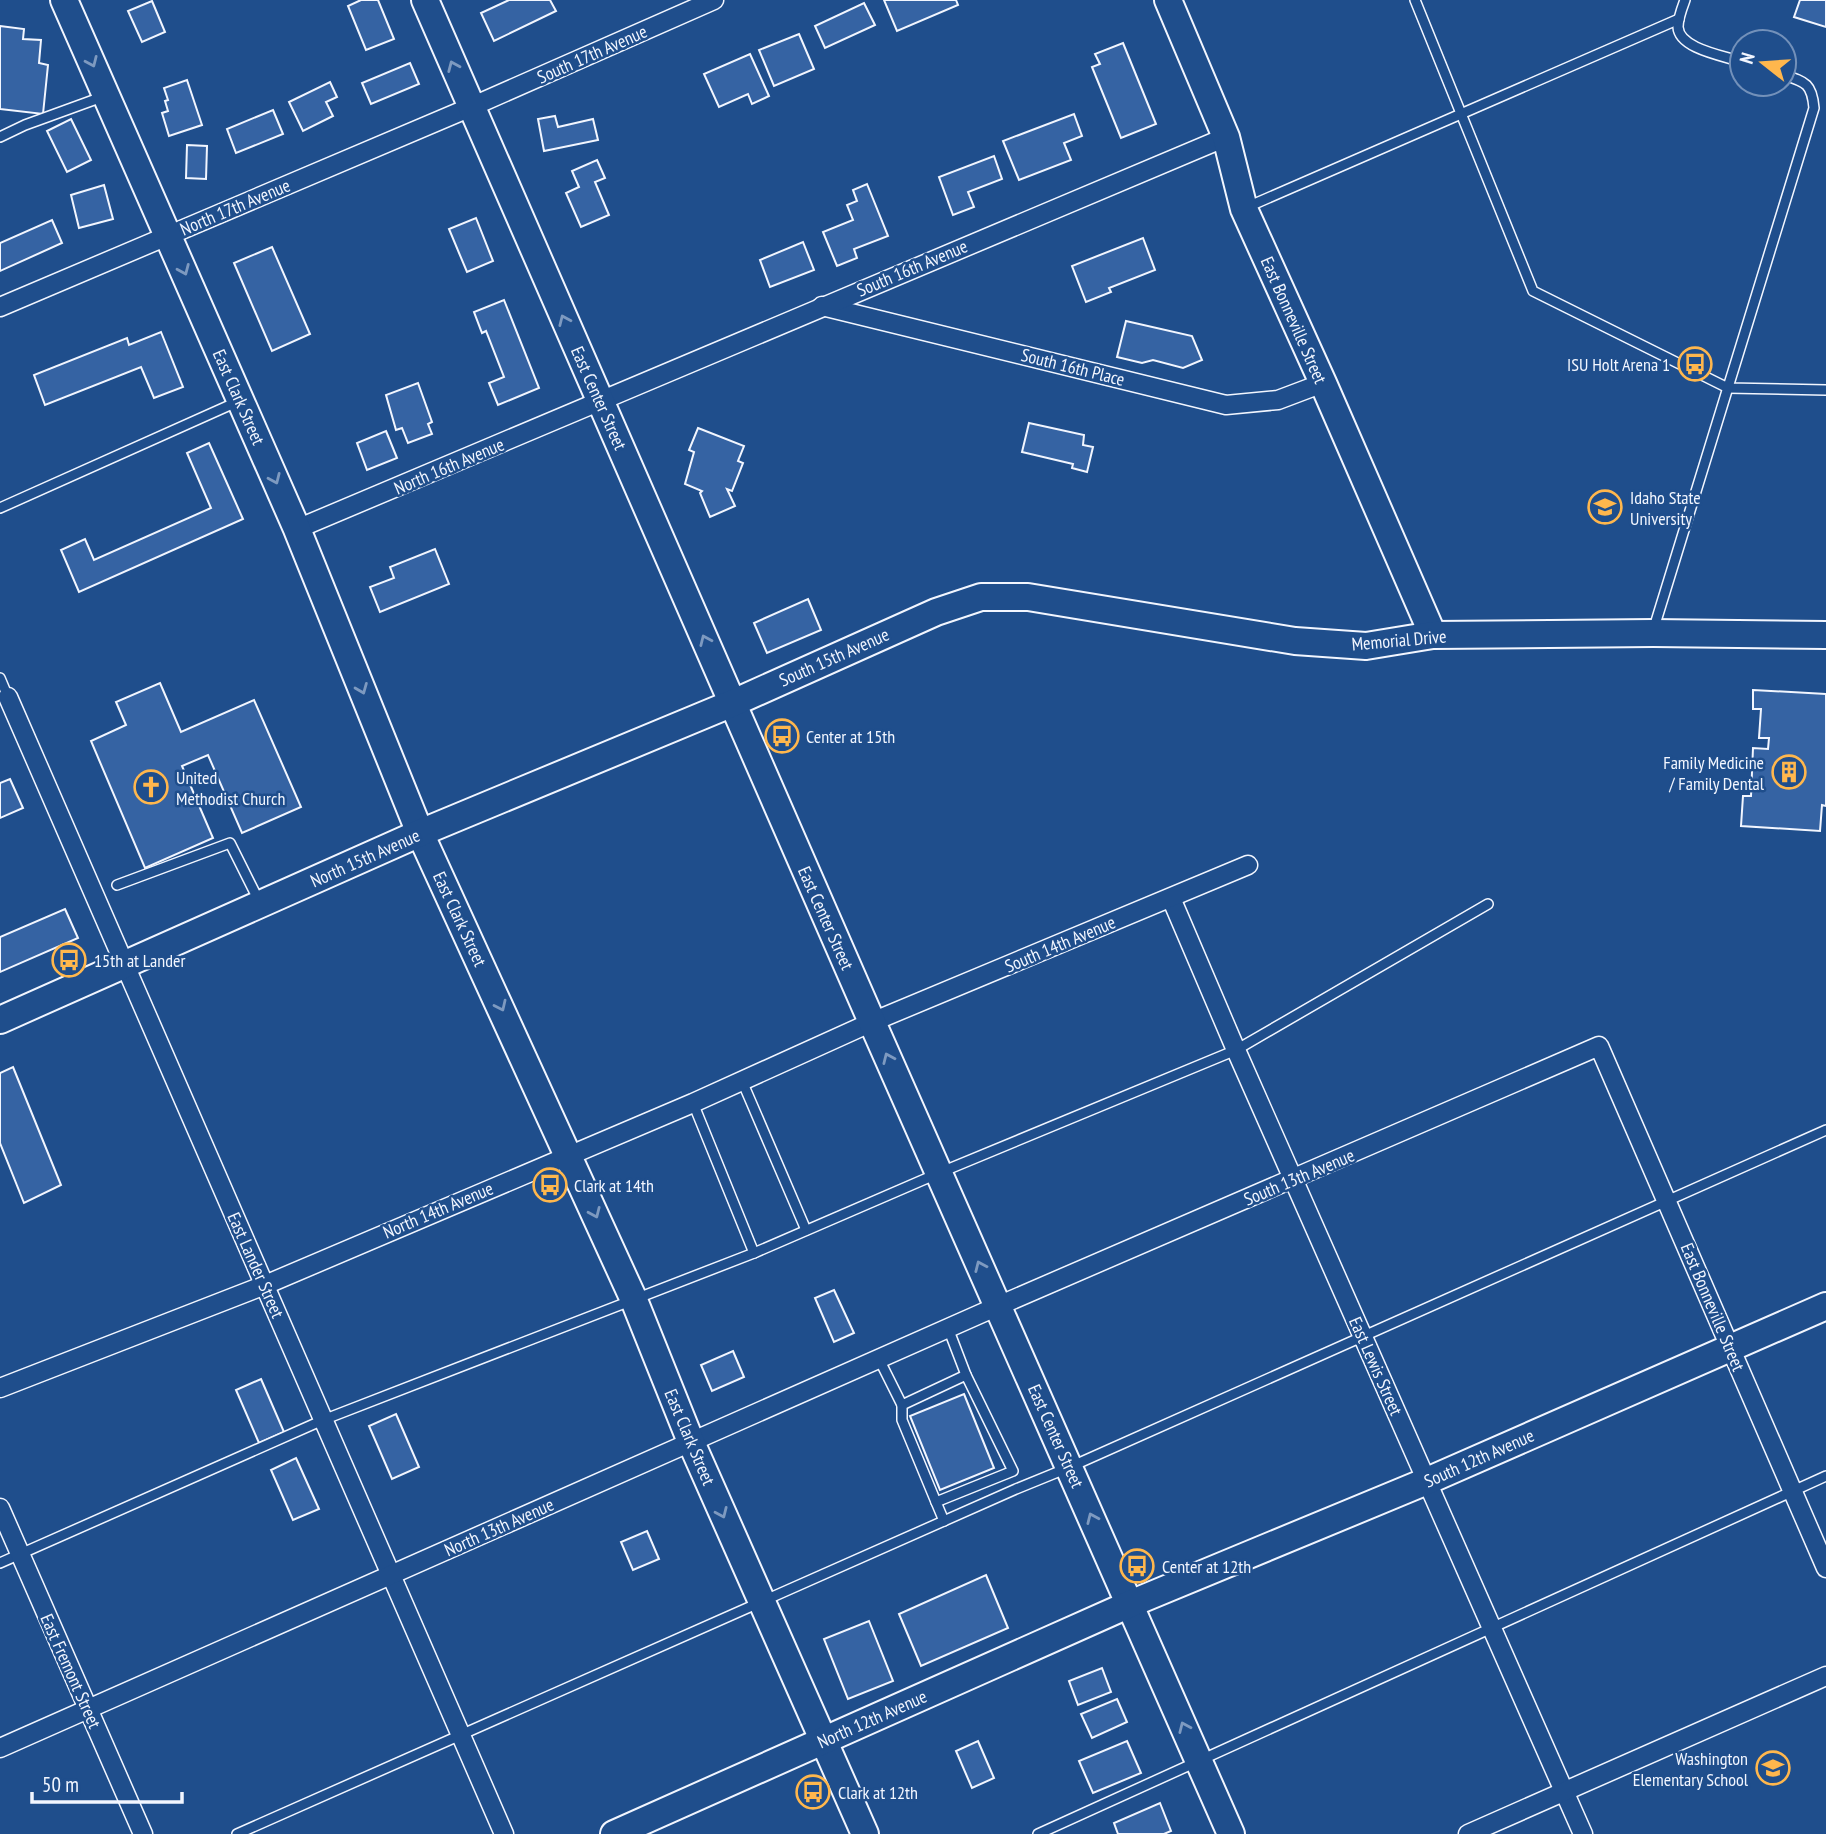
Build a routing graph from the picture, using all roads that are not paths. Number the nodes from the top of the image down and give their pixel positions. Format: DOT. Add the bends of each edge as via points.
graph roads {
  1 [pos="64,0"];
  2 [pos="425,0"];
  3 [pos="714,0"];
  4 [pos="1168,0"];
  5 [pos="1415,0"];
  6 [pos="1685,0"];
  7 [pos="1679,19"];
  8 [pos="1728,57"];
  9 [pos="1798,79"];
  10 [pos="107,95"];
  11 [pos="471,107"];
  12 [pos="1461,113"];
  13 [pos="0,137"];
  14 [pos="1226,137"];
  15 [pos="1244,209"];
  16 [pos="169,235"];
  17 [pos="0,306"];
  18 [pos="822,306"];
  19 [pos="1323,383"];
  20 [pos="1728,388"];
  21 [pos="1826,390"];
  22 [pos="241,400"];
  23 [pos="601,403"];
  24 [pos="0,508"];
  25 [pos="297,529"];
  26 [pos="936,612"];
  27 [pos="1653,633"];
  28 [pos="1433,635"];
  29 [pos="1826,635"];
  30 [pos="0,678"];
  31 [pos="8,697"];
  32 [pos="733,703"];
  33 [pos="420,833"];
  34 [pos="1248,865"];
  35 [pos="117,886"];
  36 [pos="1171,898"];
  37 [pos="260,904"];
  38 [pos="1488,904"];
  39 [pos="125,965"];
  40 [pos="0,1020"];
  41 [pos="872,1022"];
  42 [pos="1599,1046"];
  43 [pos="1236,1050"];
  44 [pos="742,1081"];
  45 [pos="693,1103"];
  46 [pos="1826,1130"];
  47 [pos="569,1154"];
  48 [pos="939,1173"];
  49 [pos="1294,1180"];
  50 [pos="1667,1200"];
  51 [pos="806,1230"];
  52 [pos="754,1253"];
  53 [pos="265,1285"];
  54 [pos="634,1300"];
  55 [pos="998,1306"];
  56 [pos="1826,1306"];
  57 [pos="948,1328"];
  58 [pos="1363,1335"];
  59 [pos="1730,1347"];
  60 [pos="879,1359"];
  61 [pos="966,1375"];
  62 [pos="0,1388"];
  63 [pos="902,1405"];
  64 [pos="323,1420"];
  65 [pos="691,1442"];
  66 [pos="1070,1468"];
  67 [pos="1826,1476"];
  68 [pos="1427,1481"];
  69 [pos="1793,1491"];
  70 [pos="936,1502"];
  71 [pos="0,1508"];
  72 [pos="944,1521"];
  73 [pos="20,1554"];
  74 [pos="0,1563"];
  75 [pos="1826,1568"];
  76 [pos="391,1575"];
  77 [pos="762,1603"];
  78 [pos="1130,1604"];
  79 [pos="1492,1628"];
  80 [pos="1826,1676"];
  81 [pos="88,1709"];
  82 [pos="462,1736"];
  83 [pos="823,1741"];
  84 [pos="0,1748"];
  85 [pos="1199,1761"];
  86 [pos="1564,1791"];
  87 [pos="142,1834"];
  88 [pos="237,1834"];
  89 [pos="504,1834"];
  90 [pos="614,1834"];
  91 [pos="865,1834"];
  92 [pos="1038,1834"];
  93 [pos="1231,1834"];
  94 [pos="1468,1834"];
  95 [pos="1583,1834"];
  1 -- 10 [label="main road, East Clark Street, one-way"];
  11 -- 2 [label="main road, East Center Street, one-way"];
  3 -- 11 [label="street, South 17th Avenue"];
  4 -- 14 [label="main road, East Bonneville Street"];
  5 -- 12 [label="lane"];
  6 -- 7 [label="lane"];
  7 -- 8 [label="lane" via="1683,40"];
  7 -- 12 [label="lane"];
  9 -- 20 [label="lane" via="1810,88 1815,108"];
  10 -- 13 [label="lane"];
  10 -- 16 [label="main road, East Clark Street"];
  11 -- 16 [label="street, North 17th Avenue"];
  23 -- 11 [label="main road, East Center Street, one-way"];
  12 -- 15 [label="lane"];
  12 -- 20 [label="lane" via="1533,291"];
  14 -- 15 [label="main road, East Bonneville Street"];
  14 -- 18 [label="street, South 16th Avenue"];
  15 -- 19 [label="main road, East Bonneville Street"];
  16 -- 17 [label="street, North 17th Avenue"];
  16 -- 22 [label="main road, East Clark Street, one-way"];
  18 -- 19 [label="street, South 16th Place" via="1226,404 1278,400"];
  18 -- 23 [label="street, South 16th Avenue"];
  19 -- 28 [label="main road, East Bonneville Street"];
  20 -- 21 [label="lane"];
  20 -- 27 [label="lane"];
  22 -- 24 [label="lane"];
  22 -- 25 [label="main road, East Clark Street, one-way"];
  23 -- 25 [label="street, North 16th Avenue"];
  32 -- 23 [label="main road, East Center Street, one-way"];
  25 -- 33 [label="main road, East Clark Street, one-way"];
  26 -- 28 [label="main road, Memorial Drive" via="981,597 1028,597 1294,641 1366,646"];
  26 -- 32 [label="main road, South 15th Avenue"];
  27 -- 28 [label="main road, Memorial Drive"];
  27 -- 29 [label="main road, Memorial Drive"];
  30 -- 31 [label="lane"];
  31 -- 39 [label="street, East Lander Street"];
  32 -- 33 [label="main road, North 15th Avenue"];
  32 -- 41 [label="main road, East Center Street"];
  33 -- 37 [label="main road, North 15th Avenue"];
  33 -- 47 [label="main road, East Clark Street, one-way"];
  34 -- 36 [label="street, South 14th Avenue"];
  35 -- 37 [label="lane" via="230,843"];
  36 -- 41 [label="street, South 14th Avenue"];
  36 -- 43 [label="street, East Lewis Street"];
  37 -- 39 [label="main road, North 15th Avenue"];
  38 -- 43 [label="lane"];
  39 -- 40 [label="main road, North 15th Avenue"];
  39 -- 53 [label="street, East Lander Street"];
  41 -- 44 [label="street, North 14th Avenue"];
  48 -- 41 [label="main road, East Center Street, one-way"];
  42 -- 49 [label="street, South 13th Avenue"];
  42 -- 50 [label="street, East Bonneville Street"];
  43 -- 48 [label="lane"];
  43 -- 49 [label="street, East Lewis Street"];
  44 -- 45 [label="street, North 14th Avenue"];
  44 -- 51 [label="lane"];
  45 -- 47 [label="street, North 14th Avenue"];
  45 -- 52 [label="lane"];
  46 -- 50 [label="lane"];
  47 -- 53 [label="street, North 14th Avenue"];
  47 -- 54 [label="main road, East Clark Street, one-way"];
  48 -- 51 [label="lane"];
  55 -- 48 [label="main road, East Center Street, one-way"];
  49 -- 55 [label="street, South 13th Avenue"];
  49 -- 58 [label="street, East Lewis Street"];
  50 -- 58 [label="lane"];
  50 -- 59 [label="street, East Bonneville Street"];
  51 -- 52 [label="lane"];
  52 -- 54 [label="lane"];
  53 -- 62 [label="street, North 14th Avenue"];
  53 -- 64 [label="street, East Lander Street"];
  54 -- 64 [label="lane"];
  54 -- 65 [label="main road, East Clark Street"];
  55 -- 57 [label="street, North 13th Avenue"];
  55 -- 66 [label="main road, East Center Street"];
  56 -- 59 [label="main road, South 12th Avenue"];
  57 -- 60 [label="street, North 13th Avenue"];
  57 -- 61 [label="lane"];
  58 -- 66 [label="lane"];
  58 -- 68 [label="street, East Lewis Street"];
  59 -- 68 [label="main road, South 12th Avenue"];
  59 -- 69 [label="street, East Bonneville Street"];
  60 -- 63 [label="lane"];
  60 -- 65 [label="street, North 13th Avenue"];
  61 -- 63 [label="lane"];
  61 -- 70 [label="lane" via="1013,1471"];
  63 -- 70 [label="lane" via="902,1420"];
  64 -- 73 [label="lane"];
  64 -- 76 [label="street, East Lander Street"];
  65 -- 76 [label="street, North 13th Avenue"];
  65 -- 77 [label="main road, East Clark Street, one-way"];
  66 -- 72 [label="lane"];
  78 -- 66 [label="main road, East Center Street, one-way"];
  67 -- 69 [label="lane"];
  68 -- 78 [label="main road, South 12th Avenue"];
  68 -- 79 [label="street, East Lewis Street"];
  69 -- 75 [label="street, East Bonneville Street"];
  69 -- 79 [label="lane"];
  70 -- 72 [label="lane"];
  71 -- 73 [label="street, East Fremont Street"];
  72 -- 77 [label="lane"];
  73 -- 74 [label="lane"];
  73 -- 81 [label="street, East Fremont Street"];
  76 -- 81 [label="street, North 13th Avenue"];
  76 -- 82 [label="street, East Lander Street"];
  77 -- 82 [label="lane"];
  77 -- 83 [label="main road, East Clark Street"];
  78 -- 83 [label="main road, North 12th Avenue"];
  85 -- 78 [label="main road, East Center Street, one-way"];
  79 -- 85 [label="lane"];
  79 -- 86 [label="street, East Lewis Street"];
  80 -- 86 [label="street"];
  81 -- 84 [label="street, North 13th Avenue"];
  81 -- 87 [label="street, East Fremont Street"];
  82 -- 88 [label="lane"];
  82 -- 89 [label="street, East Lander Street"];
  83 -- 90 [label="main road, North 12th Avenue"];
  83 -- 91 [label="main road, East Clark Street"];
  85 -- 92 [label="lane"];
  85 -- 93 [label="main road, East Center Street"];
  86 -- 94 [label="street"];
  86 -- 95 [label="street, East Lewis Street"];
}
